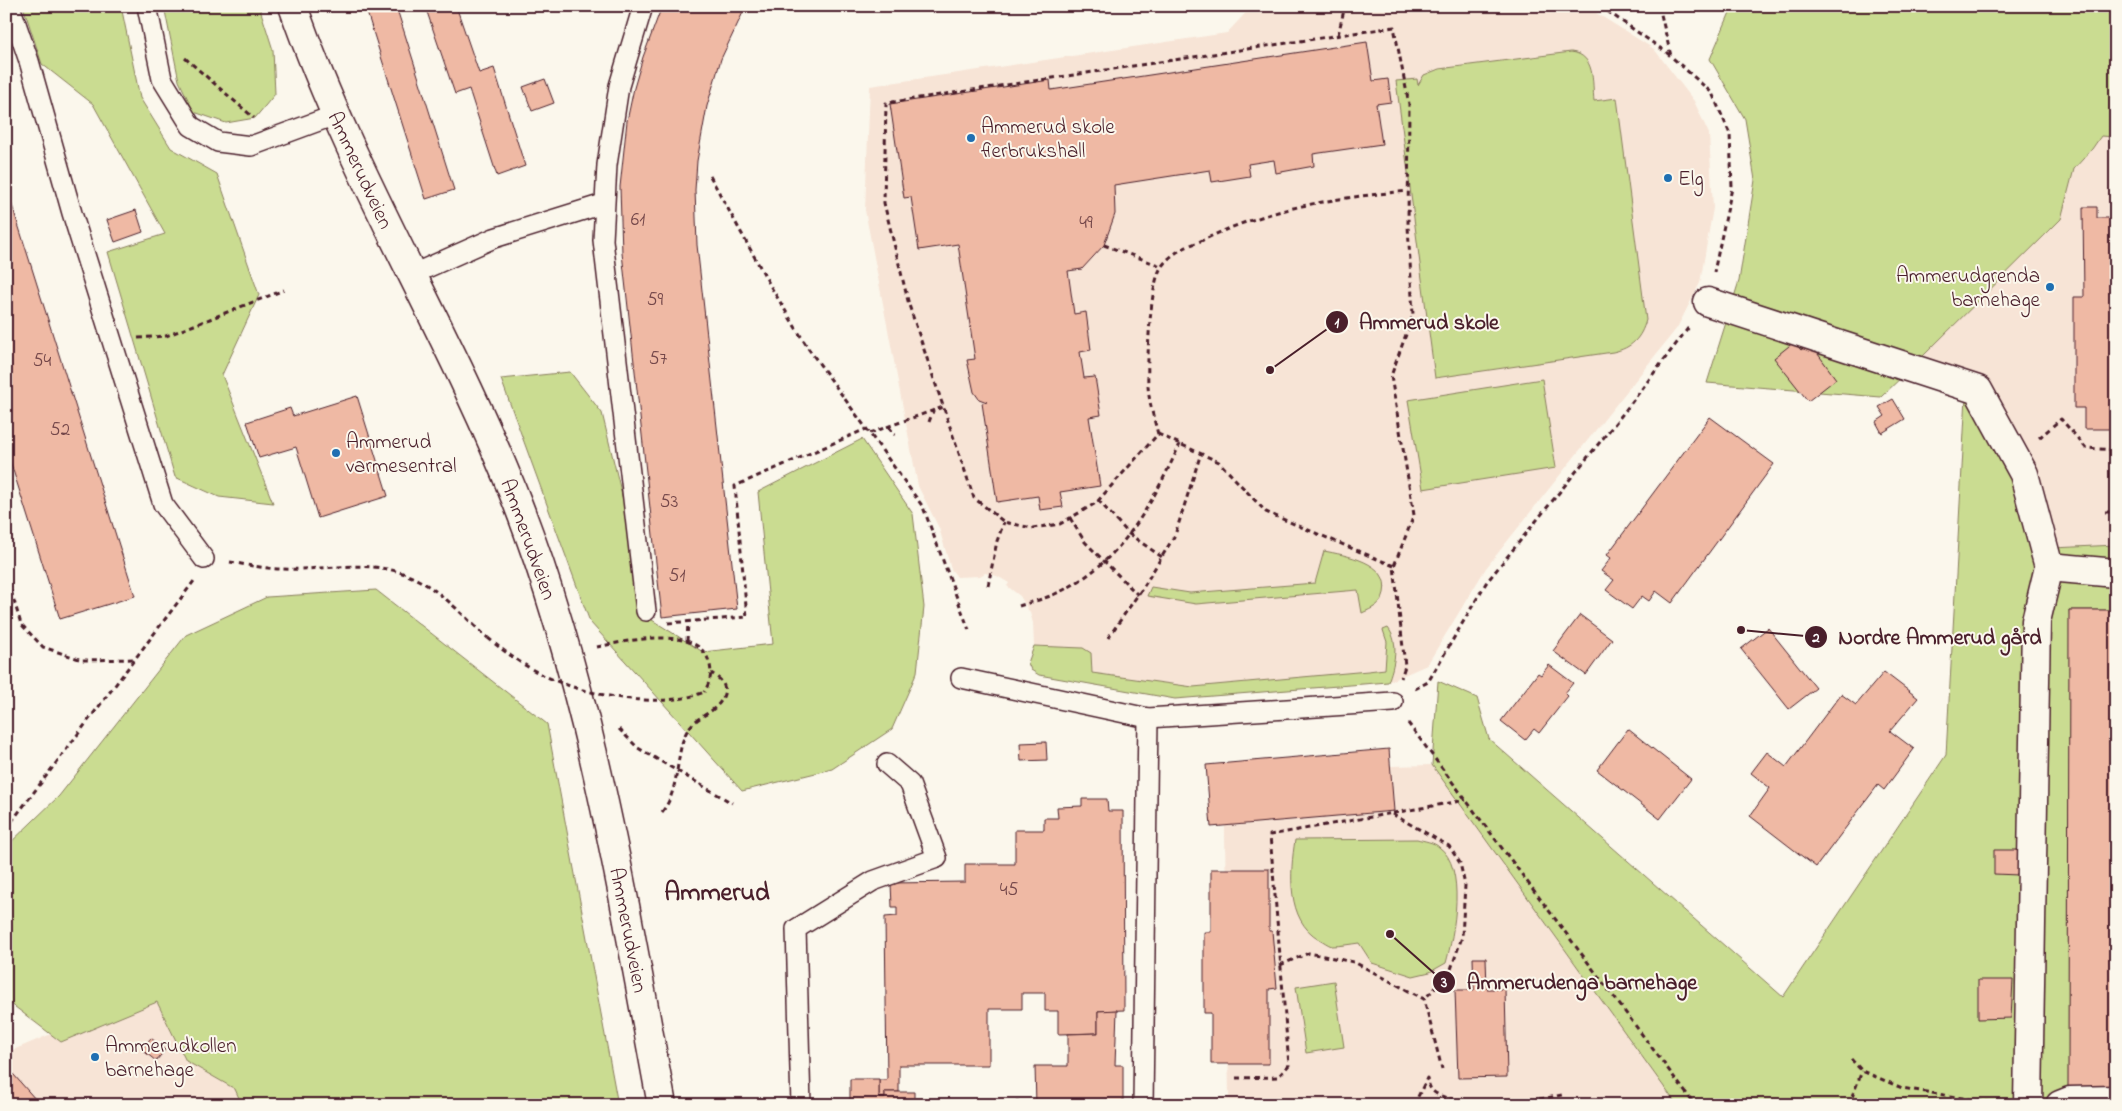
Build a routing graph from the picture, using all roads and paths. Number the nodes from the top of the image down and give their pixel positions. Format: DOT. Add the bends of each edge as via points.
graph roads {
  1 [pos="10,6"];
  2 [pos="147,6"];
  3 [pos="293,6"];
  4 [pos="643,6"];
  5 [pos="1345,6"];
  6 [pos="1600,6"];
  7 [pos="1659,6"];
  8 [pos="1338,35"];
  9 [pos="154,40"];
  10 [pos="1671,57"];
  11 [pos="335,115"];
  12 [pos="259,124"];
  13 [pos="710,176"];
  14 [pos="1408,191"];
  15 [pos="603,204"];
  16 [pos="1104,245"];
  17 [pos="1161,266"];
  18 [pos="411,274"];
  19 [pos="284,290"];
  20 [pos="1708,302"];
  21 [pos="166,336"];
  22 [pos="943,407"];
  23 [pos="934,411"];
  24 [pos="929,422"];
  25 [pos="889,426"];
  26 [pos="866,429"];
  27 [pos="870,433"];
  28 [pos="1158,434"];
  29 [pos="894,435"];
  30 [pos="1180,444"];
  31 [pos="2116,450"];
  32 [pos="1201,453"];
  33 [pos="2024,474"];
  34 [pos="1098,500"];
  35 [pos="2105,512"];
  36 [pos="2116,512"];
  37 [pos="1070,518"];
  38 [pos="1004,522"];
  39 [pos="1129,534"];
  40 [pos="1162,557"];
  41 [pos="204,559"];
  42 [pos="1104,563"];
  43 [pos="1394,566"];
  44 [pos="2049,567"];
  45 [pos="2116,573"];
  46 [pos="6,574"];
  47 [pos="988,586"];
  48 [pos="1138,595"];
  49 [pos="1019,606"];
  50 [pos="646,611"];
  51 [pos="688,622"];
  52 [pos="969,630"];
  53 [pos="1108,638"];
  54 [pos="687,640"];
  55 [pos="590,649"];
  56 [pos="136,659"];
  57 [pos="711,674"];
  58 [pos="960,678"];
  59 [pos="1393,702"];
  60 [pos="1148,718"];
  61 [pos="614,724"];
  62 [pos="887,764"];
  63 [pos="678,772"];
  64 [pos="1466,800"];
  65 [pos="732,803"];
  66 [pos="662,812"];
  67 [pos="1391,813"];
  68 [pos="6,829"];
  69 [pos="1280,965"];
  70 [pos="1424,999"];
  71 [pos="1851,1059"];
  72 [pos="1442,1069"];
  73 [pos="1862,1071"];
  74 [pos="1236,1078"];
  75 [pos="1562,1095"];
  76 [pos="1019,1098"];
  77 [pos="2116,1100"];
  78 [pos="662,1105"];
  79 [pos="801,1105"];
  80 [pos="1016,1105"];
  81 [pos="1143,1105"];
  82 [pos="1414,1105"];
  83 [pos="1694,1105"];
  84 [pos="1849,1105"];
  85 [pos="2005,1105"];
  86 [pos="2028,1105"];
  87 [pos="2060,1105"];
  1 -- 41 [label="lane" via="163,504"];
  2 -- 9 [label="lane"];
  3 -- 11 [label="street, Ammerudveien"];
  4 -- 15 [label="lane" via="619,86"];
  5 -- 8 [label="path"];
  6 -- 10 [label="path"];
  7 -- 10 [label="path"];
  8 -- 14 [label="path" via="1394,26 1409,104"];
  8 -- 22 [label="path" via="886,103 884,203 908,305"];
  9 -- 11 [label="lane" via="162,79 191,126 218,142 250,146"];
  9 -- 12 [label="path" via="179,52"];
  10 -- 20 [label="path" via="1712,94 1730,134 1732,188"];
  11 -- 18 [label="street, Ammerudveien"];
  13 -- 26 [label="path" via="808,348"];
  14 -- 17 [label="path" via="1339,197 1278,211 1227,228 1184,248"];
  14 -- 43 [label="path" via="1413,315 1391,376 1414,515"];
  15 -- 18 [label="lane" via="494,238"];
  15 -- 50 [label="lane" via="603,240 612,330"];
  16 -- 17 [label="path"];
  17 -- 28 [label="path" via="1154,286 1148,386"];
  18 -- 78 [label="street, Ammerudveien" via="499,459 554,608 582,706"];
  19 -- 21 [label="path"];
  20 -- 33 [label="street" via="1978,390"];
  20 -- 59 [label="path" via="1486,583 1428,682"];
  22 -- 23 [label="path"];
  22 -- 38 [label="path" via="974,498"];
  23 -- 24 [label="path"];
  23 -- 25 [label="path"];
  25 -- 27 [label="path"];
  25 -- 29 [label="path"];
  26 -- 27 [label="path"];
  26 -- 51 [label="path" via="735,486 747,617"];
  27 -- 52 [label="path" via="923,507"];
  28 -- 30 [label="path"];
  28 -- 34 [label="path"];
  30 -- 32 [label="path"];
  30 -- 39 [label="path" via="1154,498"];
  31 -- 33 [label="path" via="2086,448 2061,419 2035,442"];
  32 -- 40 [label="path" via="1175,535"];
  32 -- 43 [label="path" via="1219,462 1266,512"];
  33 -- 44 [label="street"];
  34 -- 37 [label="path"];
  34 -- 39 [label="path"];
  35 -- 36 [label="path"];
  37 -- 38 [label="path" via="1060,524 1032,528"];
  37 -- 42 [label="path"];
  38 -- 47 [label="path"];
  39 -- 40 [label="path"];
  39 -- 42 [label="path"];
  40 -- 48 [label="path"];
  41 -- 56 [label="path" via="199,575"];
  41 -- 57 [label="path, bridge" via="283,569 356,565 397,570 416,578 506,653 545,677 597,693 681,699 704,692 711,681"];
  42 -- 48 [label="path"];
  42 -- 49 [label="path" via="1054,595"];
  43 -- 59 [label="path" via="1405,666"];
  44 -- 45 [label="street"];
  44 -- 86 [label="street" via="2036,621"];
  46 -- 56 [label="path" via="21,624 43,647 82,660"];
  48 -- 53 [label="path"];
  50 -- 51 [label="path" via="661,624"];
  51 -- 54 [label="path"];
  54 -- 55 [label="path" via="636,641"];
  54 -- 57 [label="path" via="705,652"];
  56 -- 68 [label="path"];
  57 -- 63 [label="path" via="720,678 725,693 712,711 689,728"];
  58 -- 60 [label="lane"];
  59 -- 60 [label="lane"];
  59 -- 64 [label="path"];
  60 -- 81 [label="lane"];
  61 -- 63 [label="path" via="638,748"];
  62 -- 79 [label="lane" via="910,784 937,858 872,881 796,929"];
  63 -- 65 [label="path"];
  63 -- 66 [label="path" via="669,804"];
  64 -- 67 [label="path"];
  64 -- 83 [label="path"];
  67 -- 69 [label="path" via="1270,835"];
  67 -- 70 [label="path" via="1449,846 1460,863 1464,885 1462,937 1449,975"];
  69 -- 70 [label="path" via="1309,953 1354,962"];
  69 -- 74 [label="path" via="1289,1065 1278,1077"];
  70 -- 72 [label="path"];
  71 -- 73 [label="path"];
  73 -- 84 [label="path"];
  73 -- 85 [label="path" via="1902,1088"];
  75 -- 82 [label="path" via="1534,1102 1469,1103 1444,1098 1432,1090 1427,1078"];
  76 -- 80 [label="path"];
  77 -- 87 [label="street"];
}
